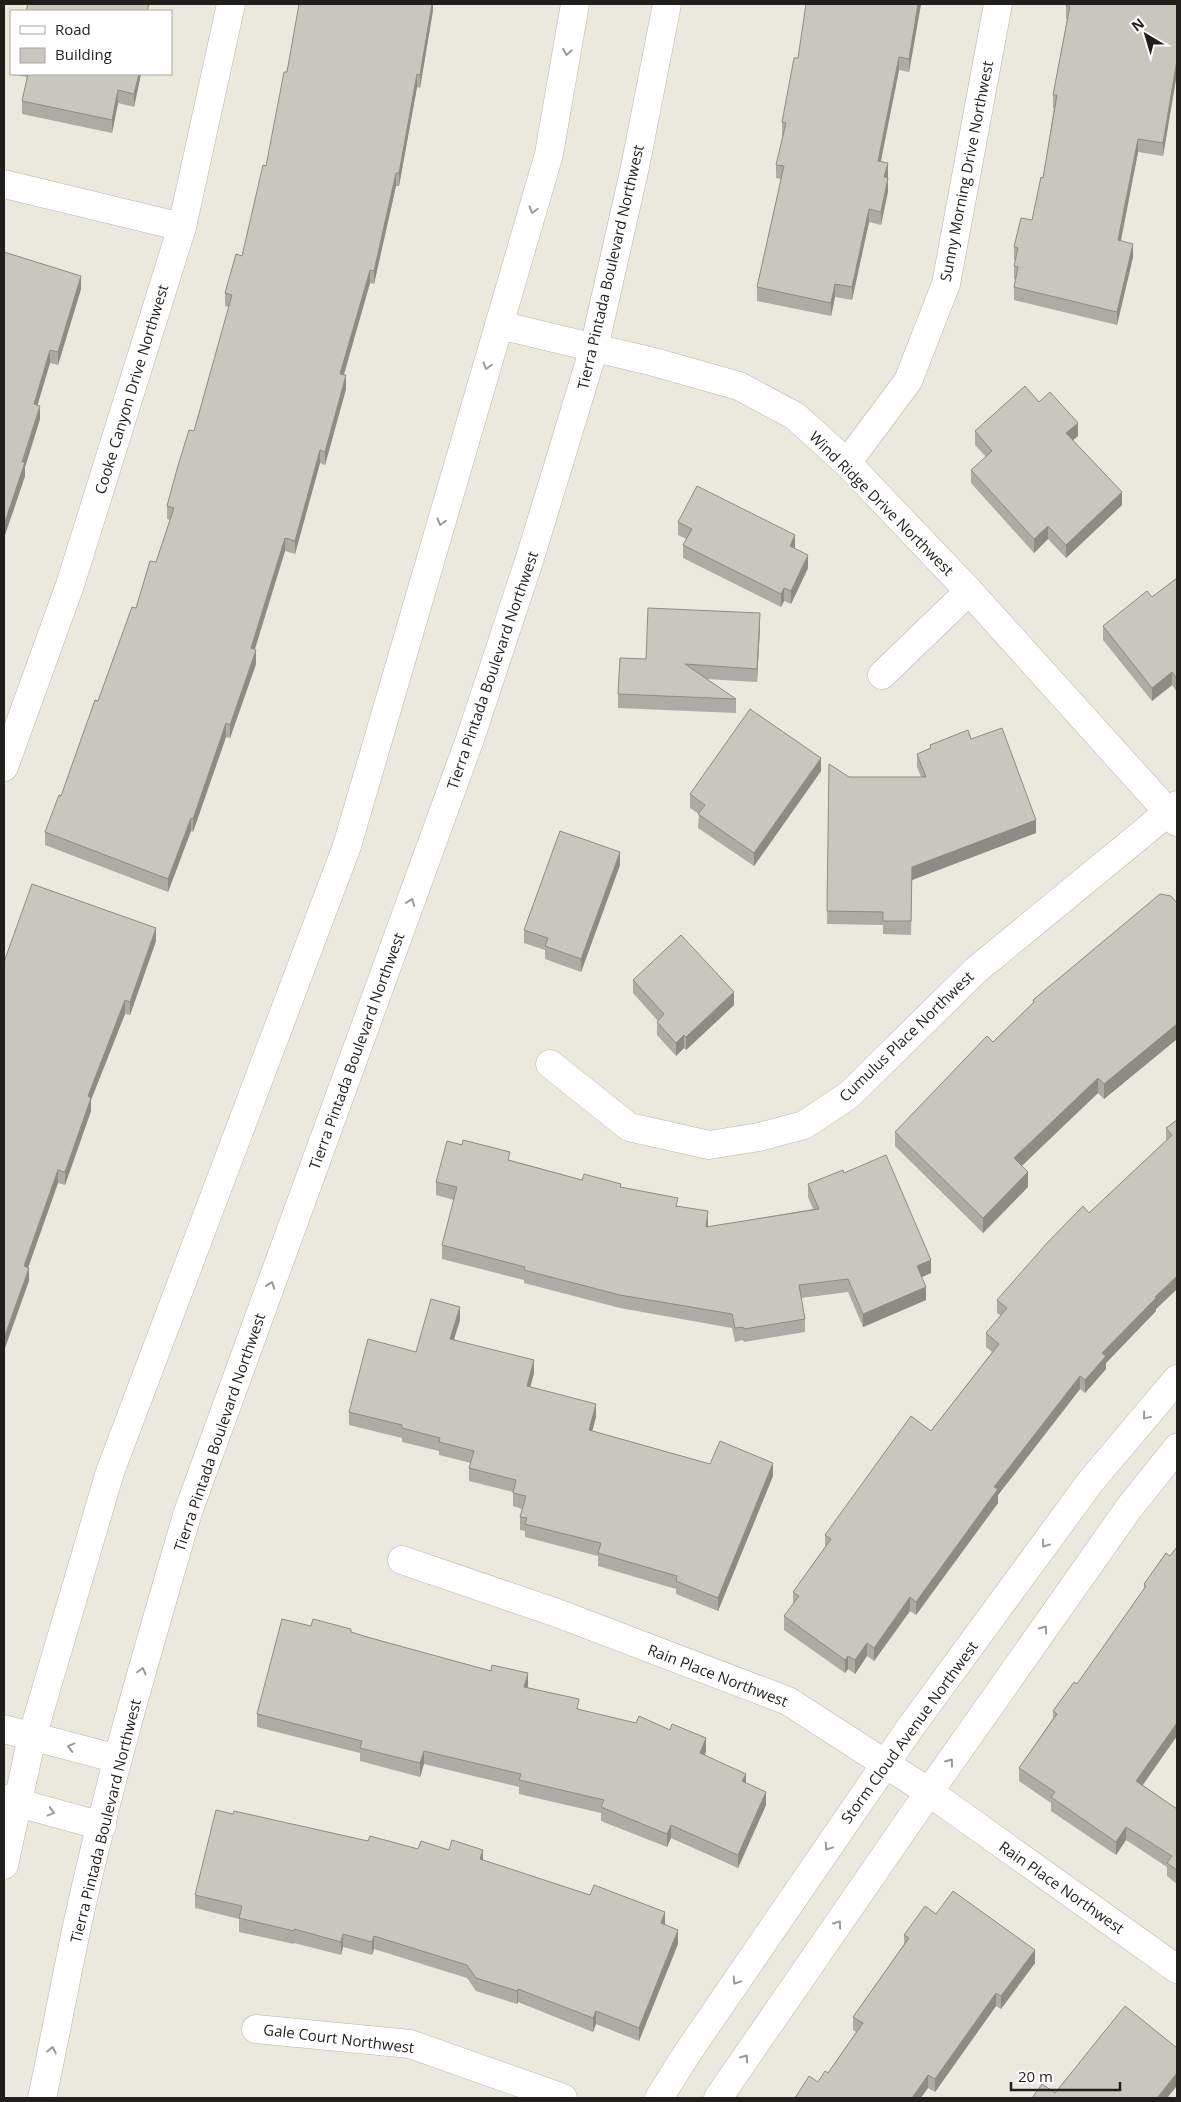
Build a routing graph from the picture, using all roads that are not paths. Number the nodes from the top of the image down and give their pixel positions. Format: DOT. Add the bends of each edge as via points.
graph roads {
  1 [pos="231,4"];
  2 [pos="575,4"];
  3 [pos="667,4"];
  4 [pos="998,4"];
  5 [pos="4,184"];
  6 [pos="182,227"];
  7 [pos="499,325"];
  8 [pos="594,348"];
  9 [pos="847,463"];
  10 [pos="969,591"];
  11 [pos="882,675"];
  12 [pos="4,767"];
  13 [pos="1174,813"];
  14 [pos="550,1064"];
  15 [pos="1177,1379"];
  16 [pos="1177,1448"];
  17 [pos="402,1560"];
  18 [pos="4,1730"];
  19 [pos="32,1737"];
  20 [pos="118,1760"];
  21 [pos="885,1763"];
  22 [pos="929,1792"];
  23 [pos="10,1801"];
  24 [pos="102,1826"];
  25 [pos="4,1865"];
  26 [pos="1177,1969"];
  27 [pos="256,2029"];
  28 [pos="42,2098"];
  29 [pos="564,2098"];
  30 [pos="660,2098"];
  31 [pos="718,2098"];
  1 -- 6 [label="street, Cooke Canyon Drive Northwest"];
  2 -- 7 [label="street, one-way" via="549,154"];
  3 -- 8 [label="street, Tierra Pintada Boulevard Northwest" via="635,167"];
  4 -- 9 [label="street, Sunny Morning Drive Northwest" via="946,284 908,381"];
  5 -- 6 [label="street"];
  6 -- 12 [label="street, Cooke Canyon Drive Northwest" via="70,585"];
  7 -- 8 [label="street, Wind Ridge Drive Northwest"];
  7 -- 19 [label="street, one-way" via="347,846 110,1472"];
  8 -- 9 [label="street, Wind Ridge Drive Northwest" via="739,386 795,416"];
  20 -- 8 [label="street, Tierra Pintada Boulevard Northwest, one-way" via="188,1512 470,740"];
  9 -- 10 [label="street, Wind Ridge Drive Northwest"];
  10 -- 11 [label="street"];
  10 -- 13 [label="street, Wind Ridge Drive Northwest"];
  13 -- 14 [label="street, Cumulus Place Northwest" via="976,970 849,1095 804,1124 760,1137 709,1145 629,1127"];
  15 -- 21 [label="street, Storm Cloud Avenue Northwest, one-way" via="1091,1481"];
  22 -- 16 [label="street, one-way" via="1129,1508"];
  17 -- 21 [label="street, Rain Place Northwest" via="557,1613 788,1701"];
  18 -- 19 [label="street"];
  20 -- 19 [label="street, one-way"];
  19 -- 23 [label="street"];
  20 -- 24 [label="street, Tierra Pintada Boulevard Northwest"];
  21 -- 22 [label="street, Rain Place Northwest"];
  21 -- 30 [label="street, Storm Cloud Avenue Northwest, one-way"];
  22 -- 26 [label="street, Rain Place Northwest"];
  31 -- 22 [label="street, one-way"];
  23 -- 24 [label="street, one-way"];
  23 -- 25 [label="street"];
  28 -- 24 [label="street, Tierra Pintada Boulevard Northwest, one-way"];
  27 -- 29 [label="street, Gale Court Northwest" via="410,2044"];
}
